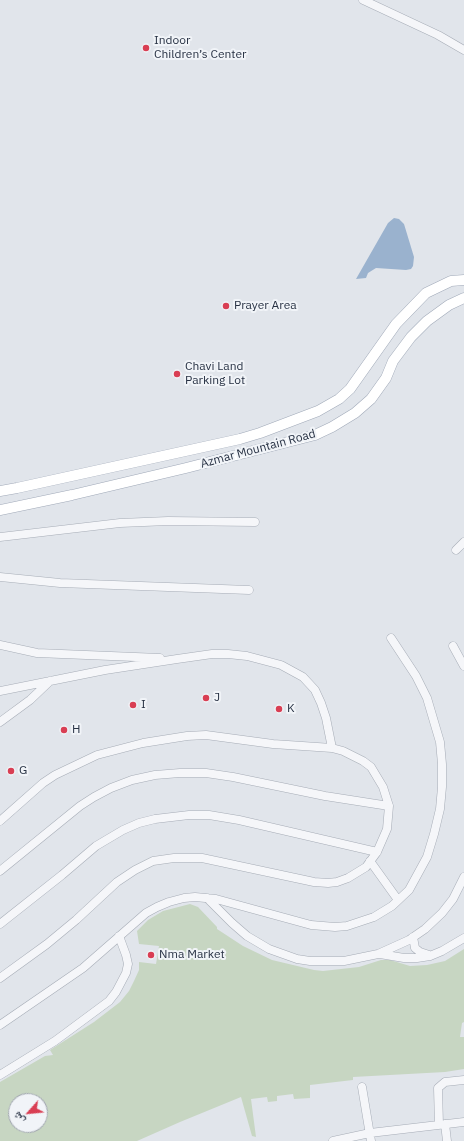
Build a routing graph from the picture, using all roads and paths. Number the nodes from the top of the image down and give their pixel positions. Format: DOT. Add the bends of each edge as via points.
graph roads {
  1 [pos="363,0"];
  2 [pos="464,50"];
  3 [pos="464,280"];
  4 [pos="464,298"];
  5 [pos="0,491"];
  6 [pos="0,510"];
  7 [pos="255,522"];
  8 [pos="0,537"];
  9 [pos="464,542"];
  10 [pos="456,550"];
  11 [pos="0,577"];
  12 [pos="249,590"];
  13 [pos="391,638"];
  14 [pos="0,645"];
  15 [pos="453,646"];
  16 [pos="177,659"];
  17 [pos="464,666"];
  18 [pos="51,680"];
  19 [pos="0,691"];
  20 [pos="0,722"];
  21 [pos="332,748"];
  22 [pos="389,806"];
  23 [pos="0,821"];
  24 [pos="377,852"];
  25 [pos="370,861"];
  26 [pos="0,871"];
  27 [pos="464,877"];
  28 [pos="207,898"];
  29 [pos="398,900"];
  30 [pos="0,924"];
  31 [pos="119,936"];
  32 [pos="413,938"];
  33 [pos="464,938"];
  34 [pos="378,954"];
  35 [pos="430,956"];
  36 [pos="0,978"];
  37 [pos="0,1025"];
  38 [pos="0,1075"];
  39 [pos="464,1080"];
  40 [pos="362,1087"];
  41 [pos="464,1122"];
  42 [pos="442,1125"];
  43 [pos="371,1137"];
  44 [pos="333,1141"];
  45 [pos="447,1141"];
  1 -- 2 [label="street"];
  3 -- 5 [label="main road, Azmar Mountain Road" via="451,281 426,293 396,324 350,389 339,399 318,411 240,439"];
  4 -- 6 [label="main road, Azmar Mountain Road" via="427,321 393,361 386,378 371,399 332,428 186,468"];
  7 -- 8 [label="street" via="120,523"];
  9 -- 10 [label="street"];
  11 -- 12 [label="street" via="60,583"];
  13 -- 29 [label="street" via="427,698 440,742 442,764 440,809 427,857 409,890"];
  14 -- 16 [label="street" via="37,653"];
  15 -- 17 [label="street"];
  16 -- 18 [label="street"];
  16 -- 21 [label="street" via="212,654 248,656 281,665 304,677 315,690 321,703"];
  18 -- 19 [label="street"];
  18 -- 20 [label="street" via="30,700"];
  21 -- 22 [label="street" via="356,757 371,767 383,787"];
  21 -- 23 [label="street" via="273,744 206,735 143,742 96,755 55,775"];
  22 -- 24 [label="street" via="387,829"];
  22 -- 26 [label="street" via="206,773 155,775 132,780 94,796"];
  24 -- 25 [label="street"];
  24 -- 30 [label="street" via="209,815 155,819 123,830 96,846"];
  25 -- 29 [label="street"];
  25 -- 36 [label="street" via="366,867 348,878 328,883 202,858 153,861 117,882 47,944"];
  27 -- 32 [label="street" via="453,899 442,913"];
  28 -- 29 [label="street" via="311,925 335,927 347,926 374,917"];
  28 -- 31 [label="street" via="184,898 157,907"];
  28 -- 34 [label="street" via="246,936 283,954 325,962"];
  31 -- 37 [label="street" via="83,968"];
  31 -- 38 [label="street" via="128,964 126,973 109,1001 55,1041"];
  32 -- 34 [label="street"];
  32 -- 35 [label="street" via="415,948"];
  33 -- 35 [label="street"];
  34 -- 35 [label="street" via="404,958"];
  39 -- 42 [label="street" via="445,1082 438,1088"];
  40 -- 43 [label="street"];
  41 -- 42 [label="street"];
  42 -- 43 [label="street"];
  42 -- 45 [label="street"];
  43 -- 44 [label="street"];
}
